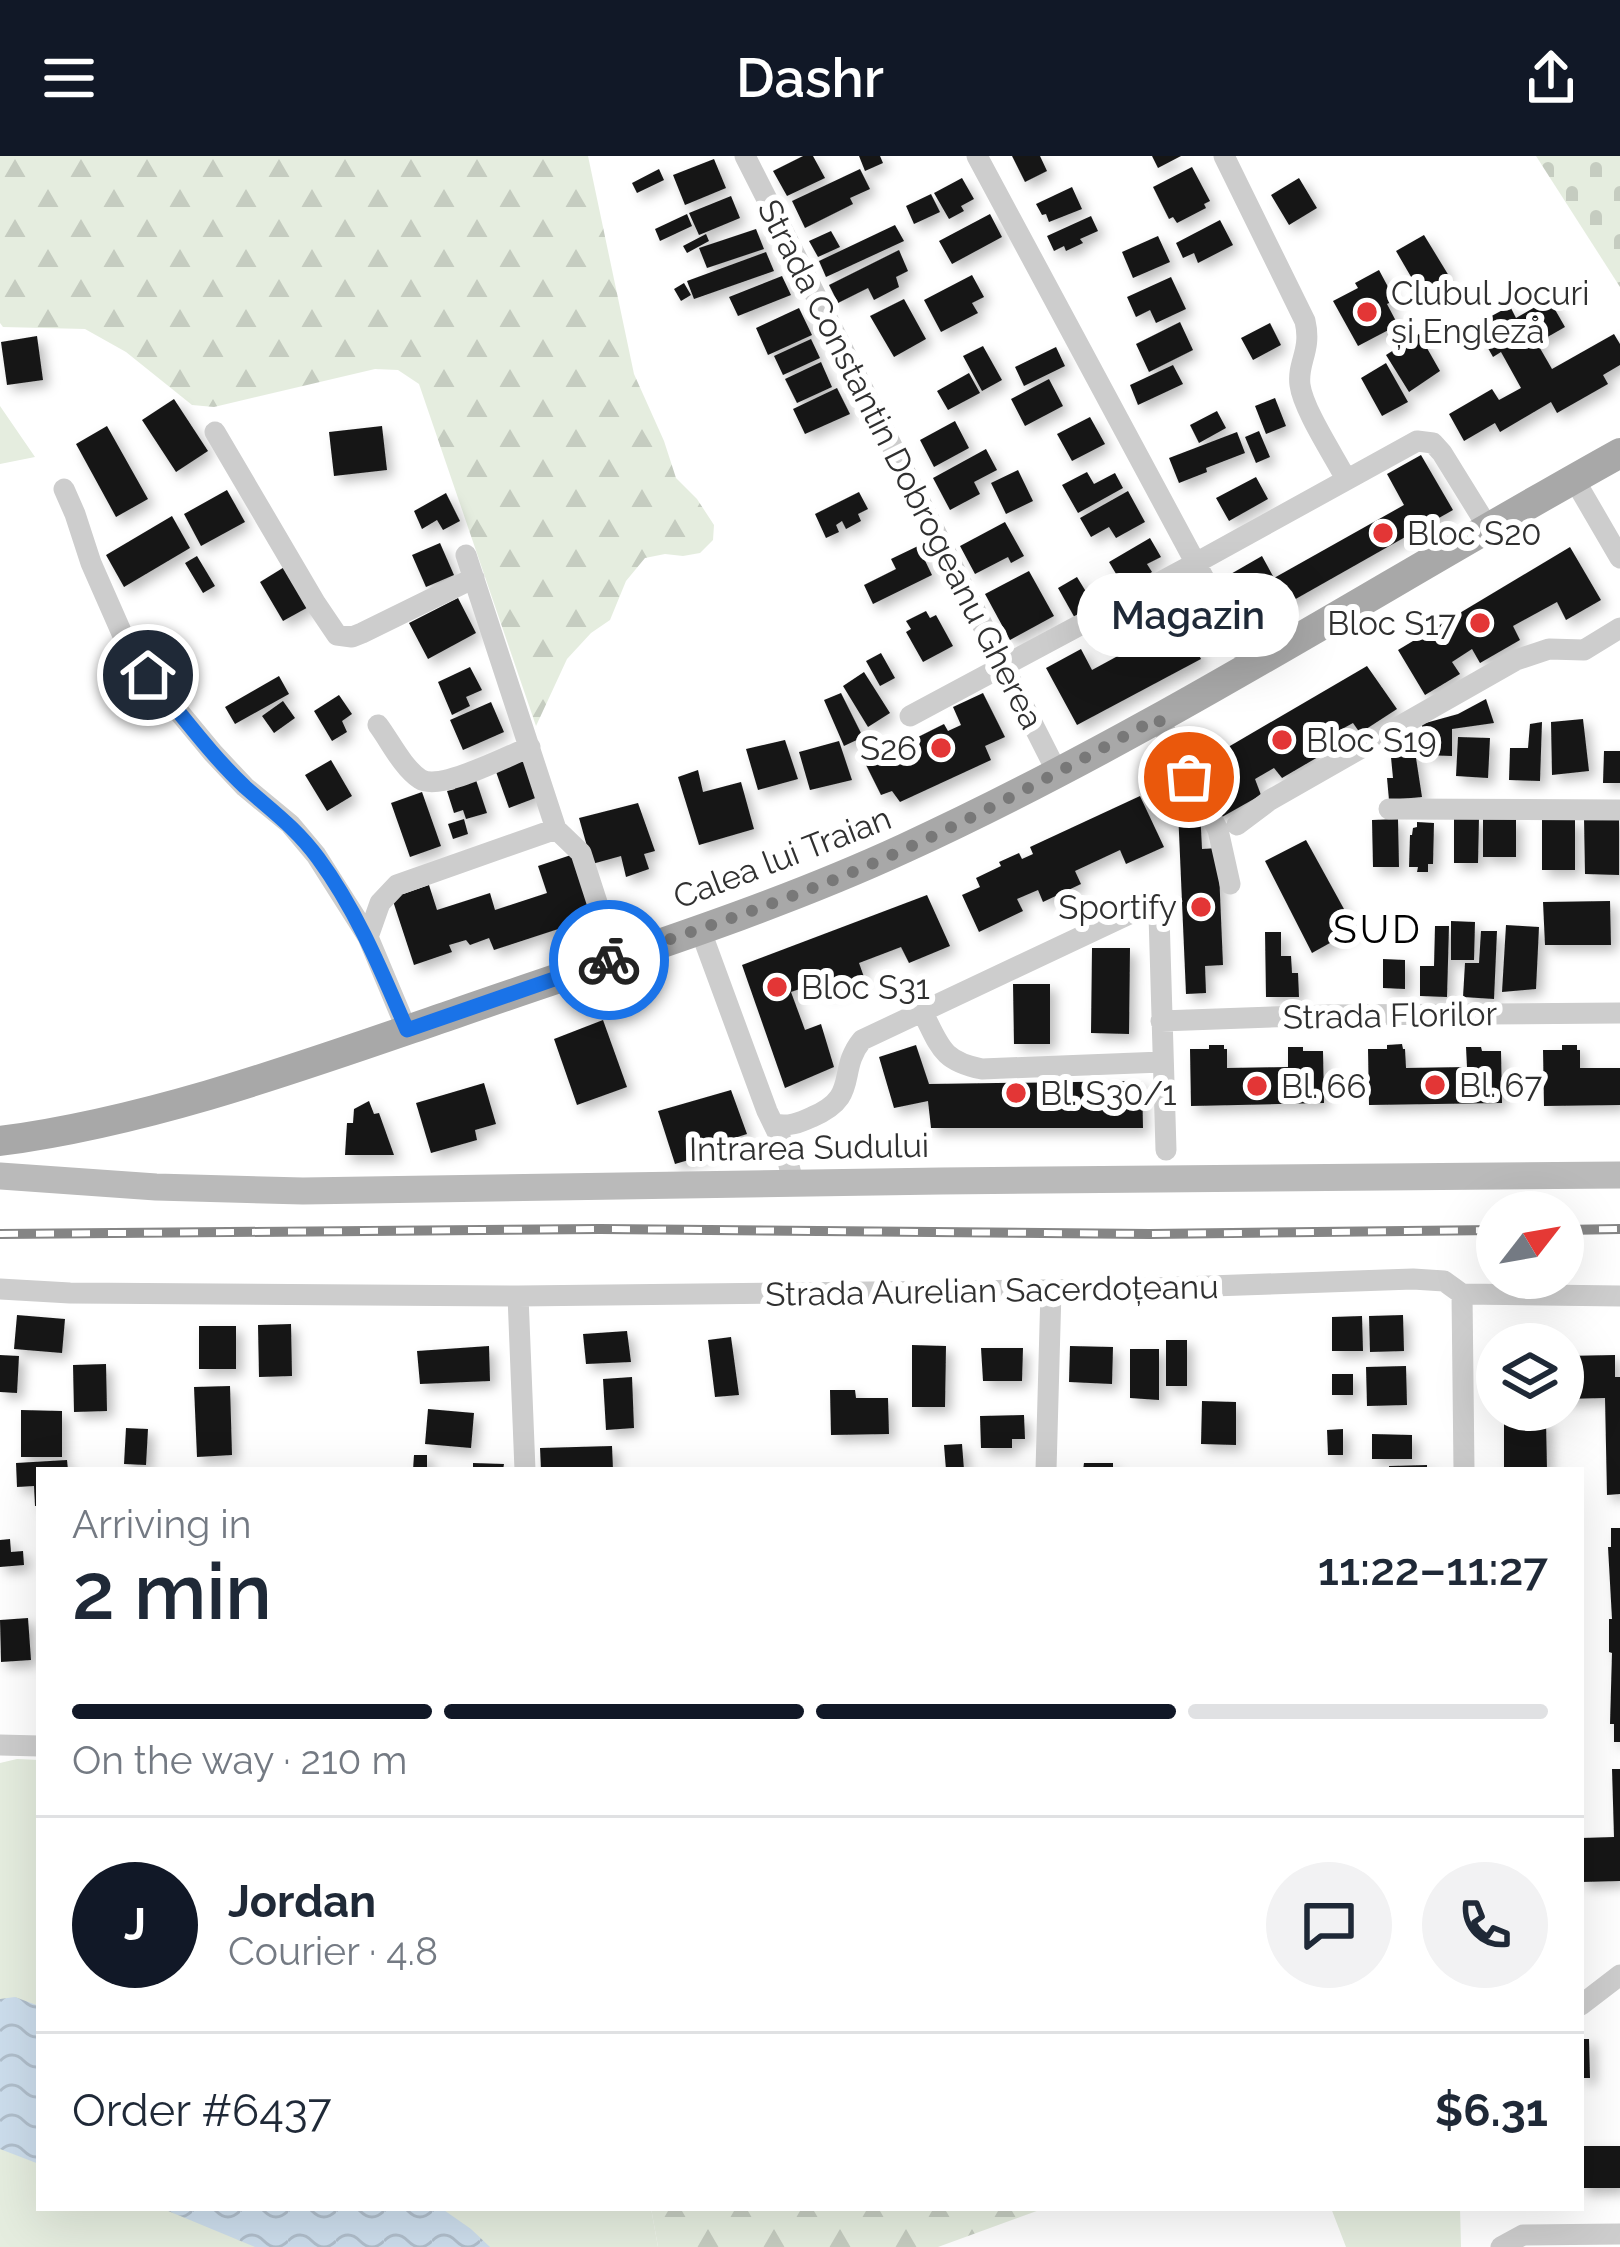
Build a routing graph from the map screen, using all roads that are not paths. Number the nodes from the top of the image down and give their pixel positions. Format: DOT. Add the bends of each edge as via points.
graph roads {
  1 [pos="745,156"];
  2 [pos="977,156"];
  3 [pos="1224,156"];
  4 [pos="215,432"];
  5 [pos="1620,453"];
  6 [pos="1346,479"];
  7 [pos="1574,479"];
  8 [pos="64,489"];
  9 [pos="1489,529"];
  10 [pos="466,555"];
  11 [pos="1620,558"];
  12 [pos="1194,564"];
  13 [pos="474,578"];
  14 [pos="1620,628"];
  15 [pos="1250,666"];
  16 [pos="1002,667"];
  17 [pos="910,716"];
  18 [pos="1158,718"];
  19 [pos="378,724"];
  20 [pos="530,747"];
  21 [pos="1058,772"];
  22 [pos="1389,808"];
  23 [pos="1620,810"];
  24 [pos="1237,825"];
  25 [pos="556,829"];
  26 [pos="1230,884"];
  27 [pos="700,929"];
  28 [pos="368,937"];
  29 [pos="615,958"];
  30 [pos="922,1011"];
  31 [pos="1620,1013"];
  32 [pos="1161,1021"];
  33 [pos="407,1030"];
  34 [pos="1162,1062"];
  35 [pos="775,1124"];
  36 [pos="0,1141"];
  37 [pos="1166,1150"];
  38 [pos="1620,1175"];
  39 [pos="0,1176"];
  40 [pos="793,1183"];
  41 [pos="0,1289"];
  42 [pos="1051,1290"];
  43 [pos="1462,1294"];
  44 [pos="1620,1296"];
  45 [pos="518,1297"];
  46 [pos="525,1467"];
  47 [pos="1046,1467"];
  48 [pos="1464,1467"];
  49 [pos="0,1745"];
  50 [pos="36,1746"];
  51 [pos="1620,1975"];
  52 [pos="1584,2003"];
  53 [pos="1620,2234"];
  54 [pos="1505,2244"];
  1 -- 16 [label="street, Strada Constantin Dobrogeanu Gherea"];
  2 -- 12 [label="street"];
  3 -- 6 [label="street" via="1305,321 1299,383"];
  4 -- 13 [label="street" via="338,635 362,633"];
  5 -- 7 [label="main road, Calea lui Traian"];
  6 -- 9 [label="street" via="1417,441 1433,443"];
  6 -- 12 [label="street"];
  7 -- 9 [label="main road, Calea lui Traian"];
  7 -- 11 [label="street"];
  8 -- 28 [label="street" via="131,654 213,753 290,824"];
  9 -- 15 [label="main road, Calea lui Traian"];
  10 -- 13 [label="street"];
  12 -- 15 [label="street"];
  12 -- 16 [label="street"];
  13 -- 20 [label="street"];
  14 -- 24 [label="street" via="1584,650 1549,649 1516,660"];
  15 -- 18 [label="main road, Calea lui Traian"];
  16 -- 17 [label="street"];
  16 -- 21 [label="street, Strada Constantin Dobrogeanu Gherea"];
  18 -- 21 [label="main road, Calea lui Traian"];
  18 -- 26 [label="street" via="1218,830"];
  19 -- 20 [label="street" via="426,783"];
  20 -- 25 [label="street"];
  21 -- 27 [label="main road, Calea lui Traian" via="855,871"];
  22 -- 23 [label="street"];
  25 -- 28 [label="street" via="398,885 380,903"];
  25 -- 29 [label="street" via="580,853"];
  27 -- 29 [label="main road, Calea lui Traian"];
  27 -- 35 [label="street"];
  28 -- 33 [label="street"];
  29 -- 33 [label="main road, Calea lui Traian"];
  30 -- 32 [label="street" via="1153,907"];
  30 -- 34 [label="street" via="942,1049 982,1070"];
  30 -- 35 [label="street" via="862,1040 835,1105"];
  31 -- 32 [label="street, Strada Florilor"];
  32 -- 34 [label="street"];
  33 -- 36 [label="main road, Calea lui Traian" via="170,1105"];
  34 -- 37 [label="street"];
  35 -- 40 [label="street"];
  38 -- 40 [label="street, Intrarea Sudului"];
  39 -- 40 [label="street, Intrarea Sudului" via="303,1191"];
  41 -- 45 [label="street, Strada Aurelian Sacerdoțeanu"];
  42 -- 43 [label="street, Strada Aurelian Sacerdoțeanu" via="1413,1279 1444,1281"];
  42 -- 45 [label="street, Strada Aurelian Sacerdoțeanu"];
  42 -- 47 [label="street"];
  43 -- 44 [label="street, Strada Aurelian Sacerdoțeanu"];
  43 -- 48 [label="street"];
  45 -- 46 [label="street"];
  49 -- 50 [label="street"];
  51 -- 52 [label="street"];
  53 -- 54 [label="street" via="1523,2235"];
}
